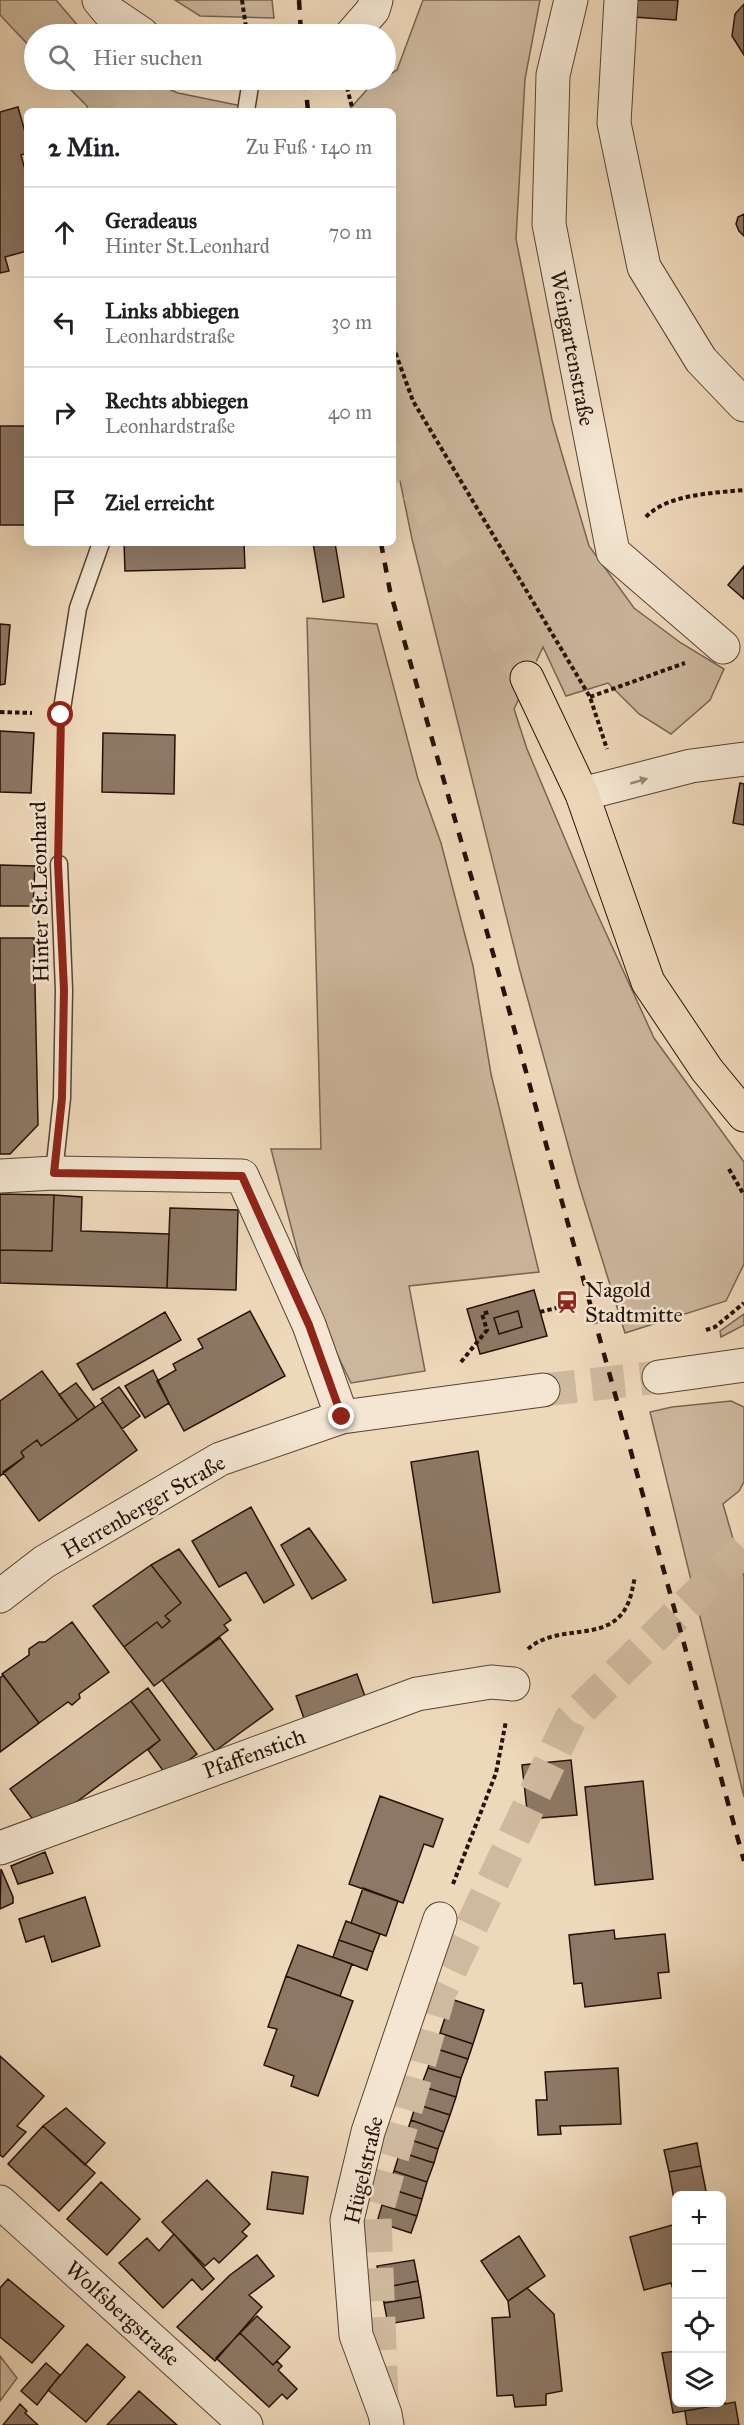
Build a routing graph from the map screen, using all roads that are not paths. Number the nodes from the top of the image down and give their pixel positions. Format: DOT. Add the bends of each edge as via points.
graph roads {
  1 [pos="99,0"];
  2 [pos="376,0"];
  3 [pos="571,0"];
  4 [pos="621,0"];
  5 [pos="127,24"];
  6 [pos="361,24"];
  7 [pos="249,90"];
  8 [pos="246,108"];
  9 [pos="744,405"];
  10 [pos="100,546"];
  11 [pos="723,647"];
  12 [pos="527,678"];
  13 [pos="61,715"];
  14 [pos="744,759"];
  15 [pos="582,794"];
  16 [pos="58,864"];
  17 [pos="744,1115"];
  18 [pos="54,1173"];
  19 [pos="0,1176"];
  20 [pos="744,1365"];
  21 [pos="659,1377"];
  22 [pos="543,1390"];
  23 [pos="342,1417"];
  24 [pos="0,1596"];
  25 [pos="513,1684"];
  26 [pos="0,1848"];
  27 [pos="440,1918"];
  28 [pos="0,2202"];
  29 [pos="246,2425"];
  30 [pos="387,2425"];
  1 -- 5 [label="street"];
  2 -- 6 [label="street"];
  3 -- 11 [label="street, Weingartenstraße" via="553,75 549,224 614,552"];
  4 -- 9 [label="street" via="614,123 644,267 701,360"];
  7 -- 8 [label="lane"];
  10 -- 13 [label="lane" via="78,608"];
  12 -- 15 [label="main road"];
  15 -- 14 [label="street, one-way" via="692,766"];
  15 -- 17 [label="main road" via="648,982 707,1070"];
  16 -- 18 [label="lane, Hinter St.Leonhard" via="64,990 62,1098"];
  18 -- 19 [label="street"];
  18 -- 23 [label="street" via="242,1176 309,1325"];
  20 -- 21 [label="street"];
  22 -- 23 [label="street, Herrenberger Straße"];
  23 -- 24 [label="street, Herrenberger Straße" via="220,1459 44,1562"];
  25 -- 26 [label="street, Pfaffenstich" via="491,1682 417,1694"];
  27 -- 30 [label="street, Hügelstraße" via="368,2132 347,2220 356,2335"];
  28 -- 29 [label="street, Wolfsbergstraße"];
}
